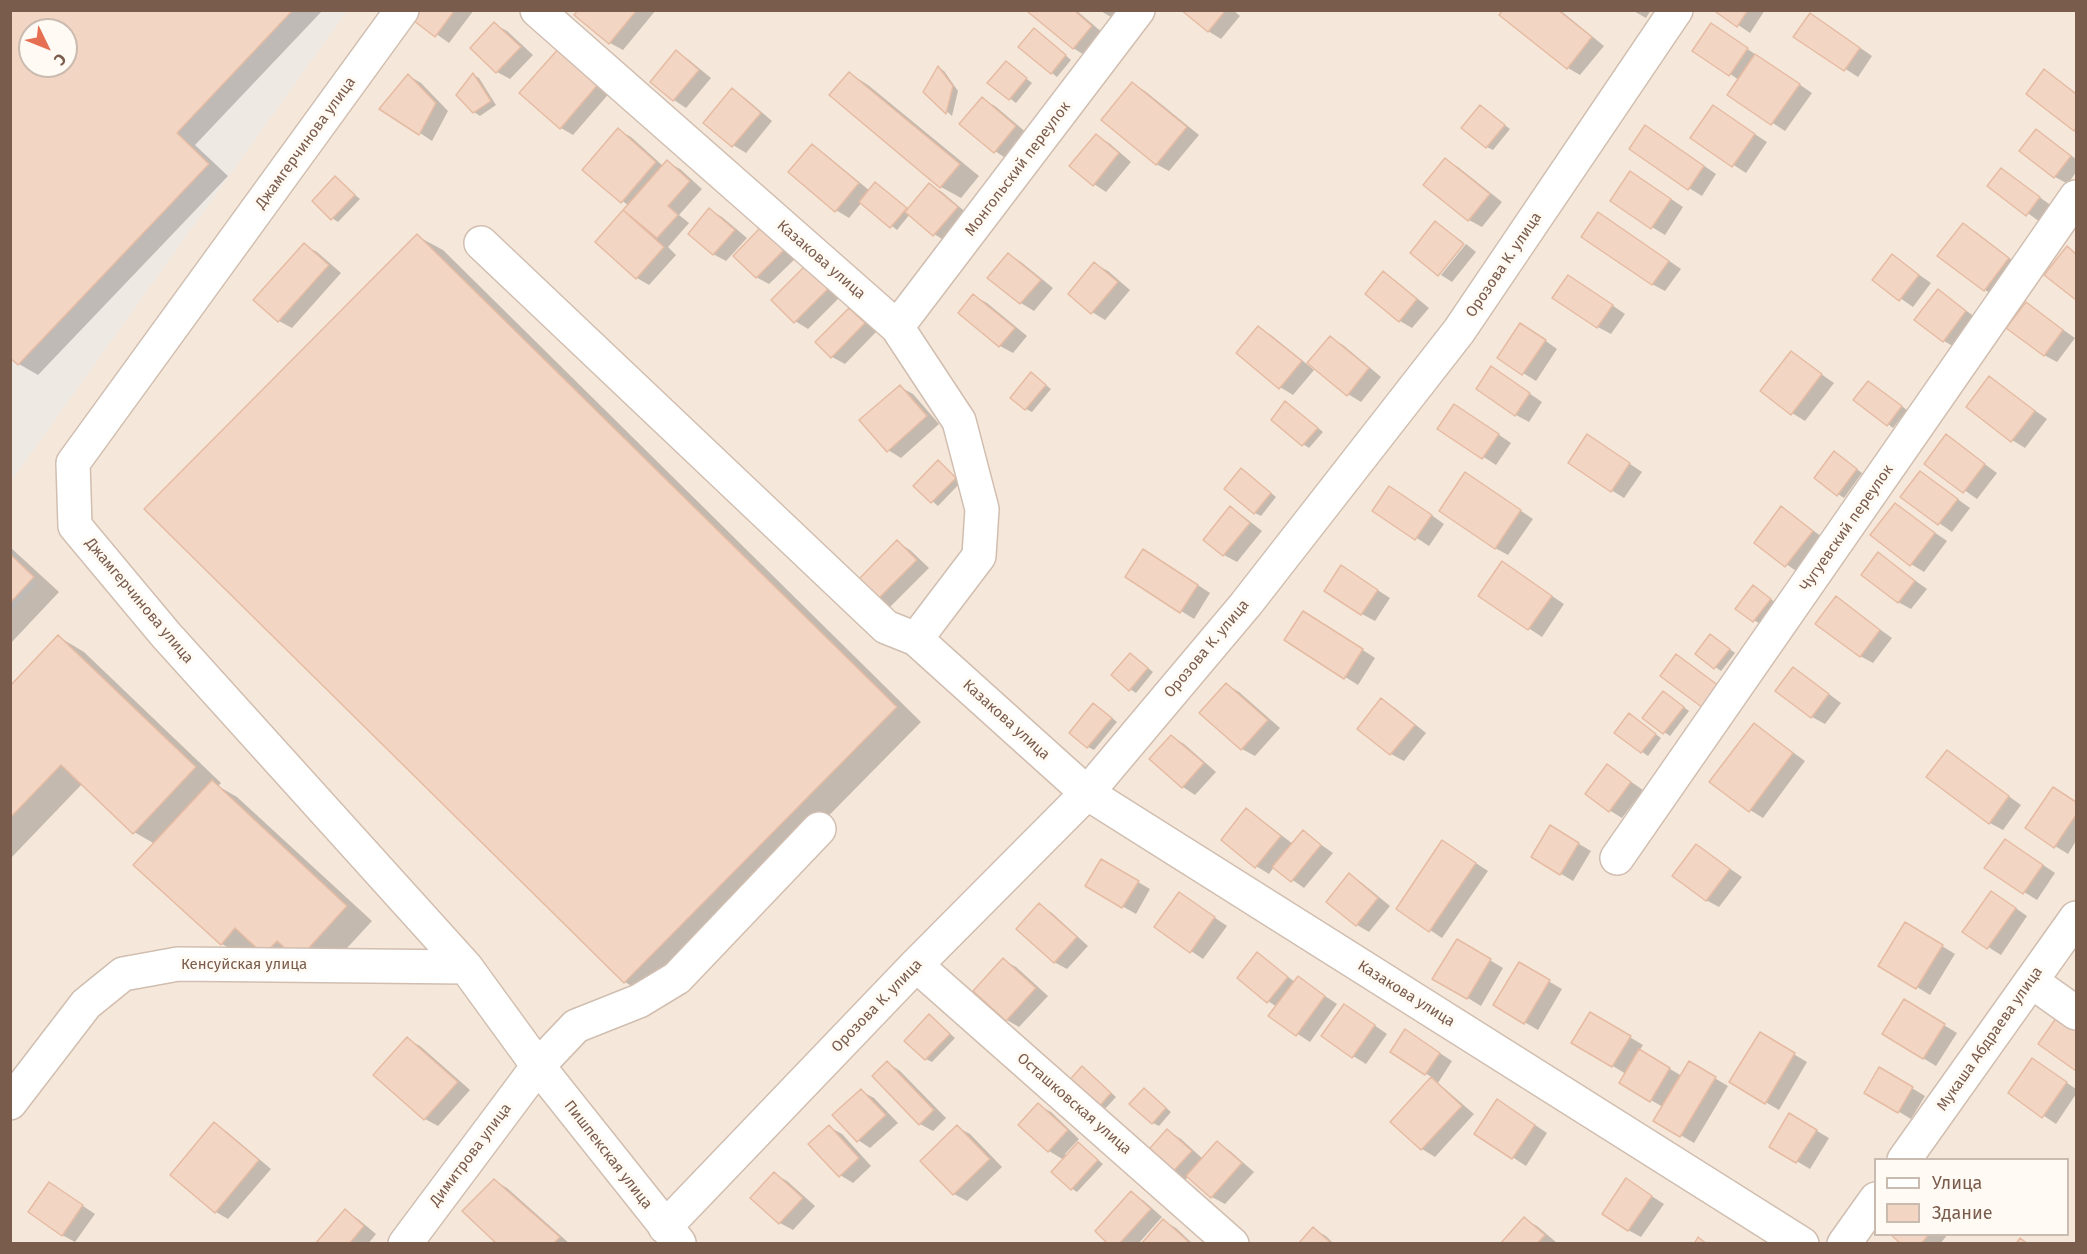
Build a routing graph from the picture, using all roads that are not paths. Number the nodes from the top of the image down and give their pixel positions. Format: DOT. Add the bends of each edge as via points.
graph roads {
  1 [pos="402,10"];
  2 [pos="537,10"];
  3 [pos="1138,10"];
  4 [pos="1676,10"];
  5 [pos="2076,197"];
  6 [pos="481,243"];
  7 [pos="897,327"];
  8 [pos="916,639"];
  9 [pos="1087,793"];
  10 [pos="819,829"];
  11 [pos="1617,858"];
  12 [pos="2076,918"];
  13 [pos="916,965"];
  14 [pos="466,968"];
  15 [pos="2031,981"];
  16 [pos="2076,1013"];
  17 [pos="538,1066"];
  18 [pos="10,1103"];
  19 [pos="1905,1158"];
  20 [pos="1874,1200"];
  21 [pos="672,1235"];
  22 [pos="405,1244"];
  23 [pos="1232,1244"];
  24 [pos="1802,1244"];
  25 [pos="1844,1244"];
  1 -- 14 [label="street, Джамгерчинова улица" via="73,463 75,526 166,635"];
  2 -- 7 [label="street, Казакова улица"];
  3 -- 7 [label="street, Монгольский переулок"];
  4 -- 9 [label="street, Орозова К. улица" via="1459,331 1246,604"];
  5 -- 11 [label="street, Чугуевский переулок"];
  6 -- 8 [label="street" via="886,627"];
  7 -- 8 [label="street, Казакова улица" via="959,421 982,509 979,556"];
  8 -- 9 [label="street, Казакова улица"];
  9 -- 13 [label="street, Орозова К. улица"];
  9 -- 24 [label="street, Казакова улица"];
  10 -- 17 [label="street, Димитрова улица" via="677,978 639,1001 576,1026"];
  12 -- 15 [label="street, Мукаша Абдраева улица"];
  13 -- 21 [label="street, Орозова К. улица"];
  13 -- 23 [label="street, Осташковская улица"];
  14 -- 17 [label="street, Джамгерчинова улица"];
  14 -- 18 [label="street, Кенсуйская улица" via="178,964 123,974 86,1004"];
  15 -- 16 [label="street"];
  15 -- 19 [label="street, Мукаша Абдраева улица"];
  17 -- 21 [label="street, Пишпекская улица"];
  17 -- 22 [label="street, Димитрова улица"];
  20 -- 25 [label="street"];
}
